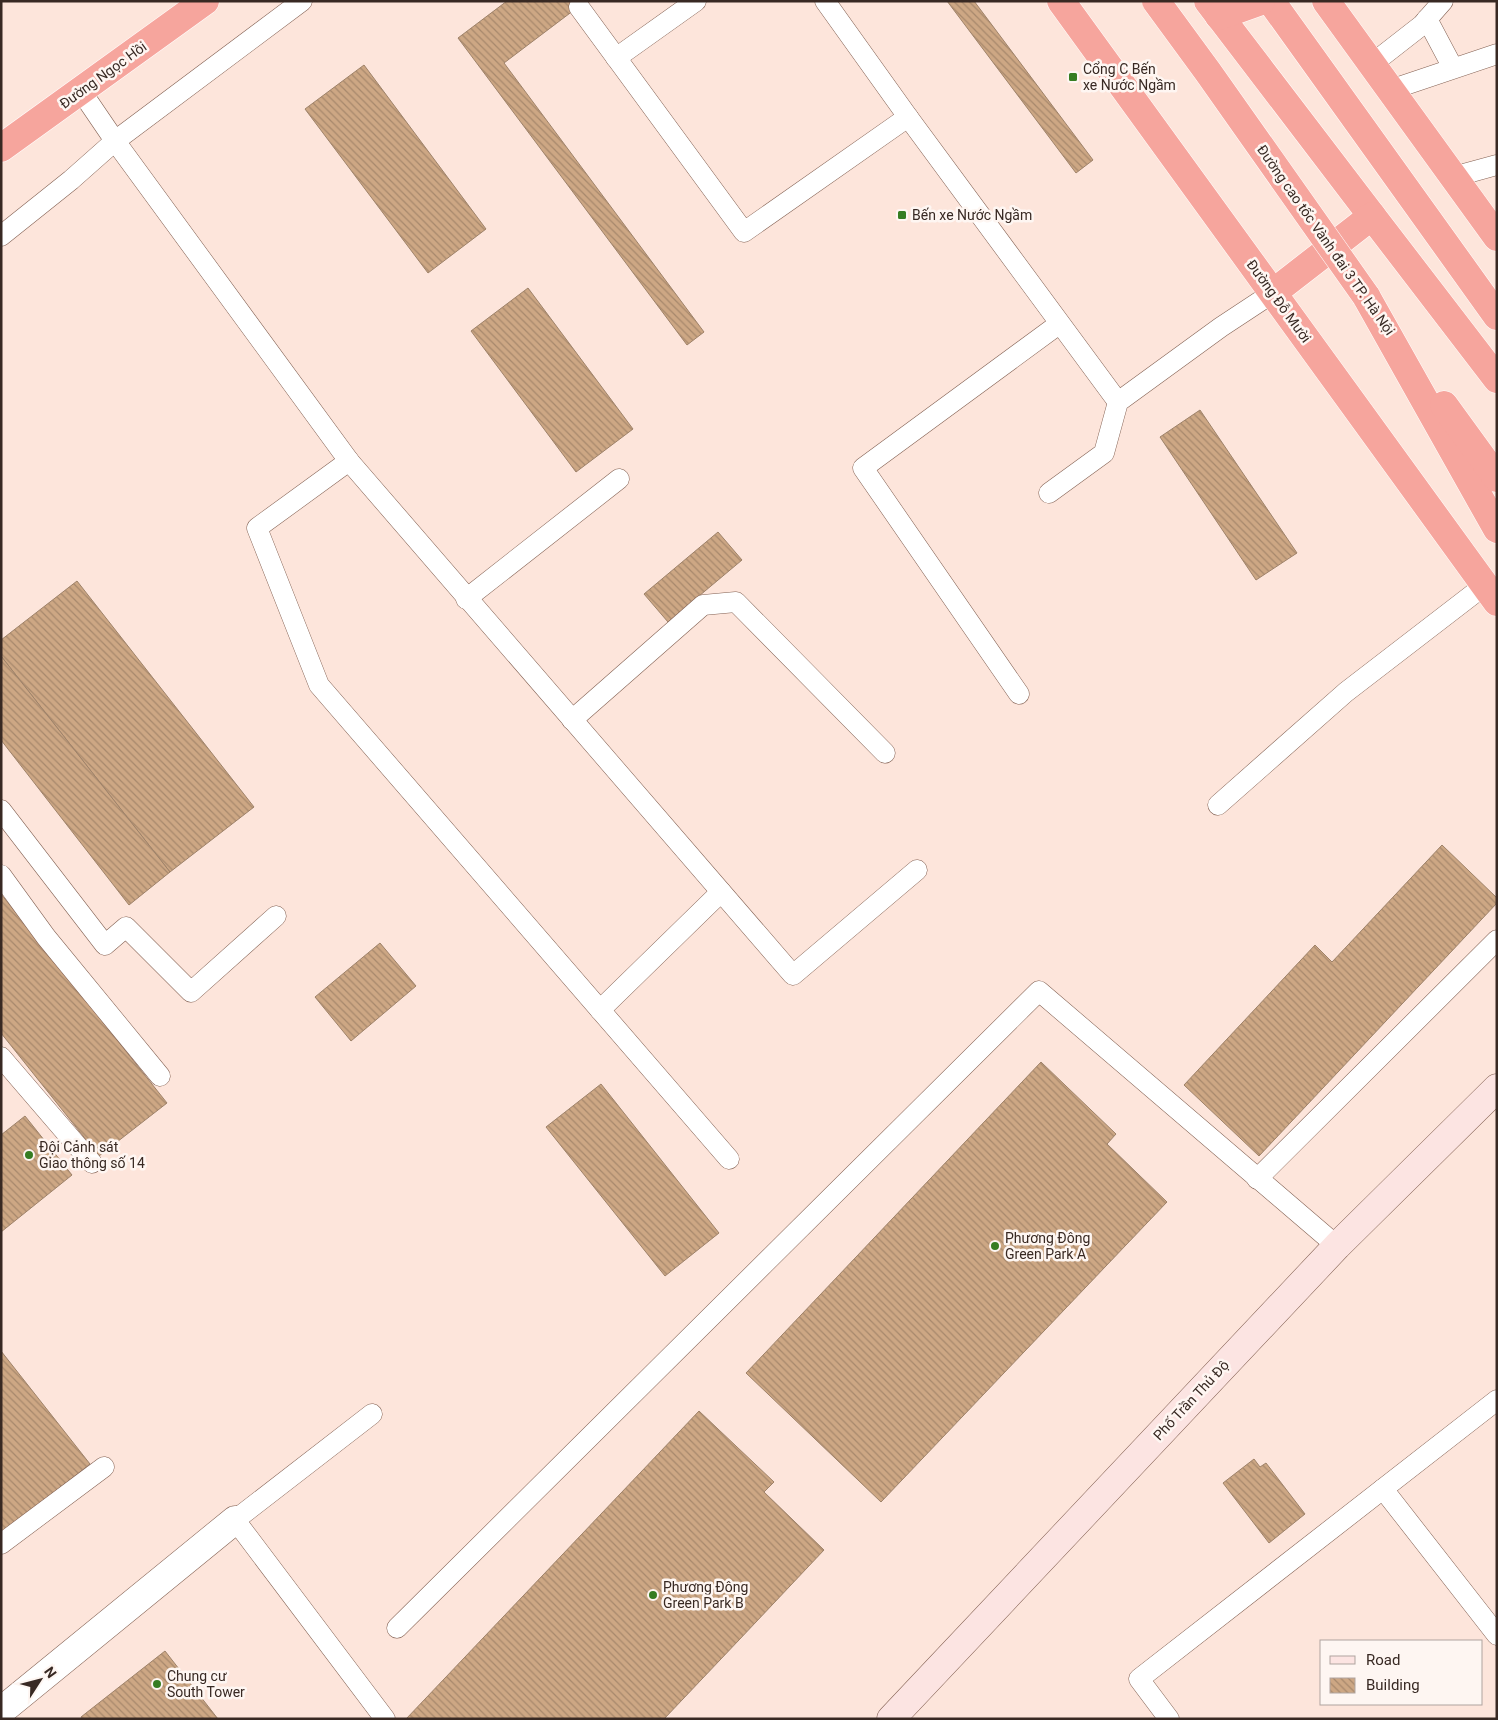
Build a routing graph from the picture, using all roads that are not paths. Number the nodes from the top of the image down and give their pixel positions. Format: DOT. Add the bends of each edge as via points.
graph roads {
  1 [pos="205,1"];
  2 [pos="302,1"];
  3 [pos="696,1"];
  4 [pos="825,1"];
  5 [pos="1061,1"];
  6 [pos="1156,1"];
  7 [pos="1260,1"];
  8 [pos="1271,1"];
  9 [pos="1326,1"];
  10 [pos="1443,1"];
  11 [pos="579,7"];
  12 [pos="1214,9"];
  13 [pos="1427,19"];
  14 [pos="1497,54"];
  15 [pos="616,58"];
  16 [pos="1372,64"];
  17 [pos="1453,68"];
  18 [pos="81,90"];
  19 [pos="1390,90"];
  20 [pos="908,117"];
  21 [pos="115,141"];
  22 [pos="1,148"];
  23 [pos="1497,165"];
  24 [pos="1453,177"];
  25 [pos="1372,216"];
  26 [pos="1,236"];
  27 [pos="1497,237"];
  28 [pos="1274,292"];
  29 [pos="1366,296"];
  30 [pos="1497,316"];
  31 [pos="1059,324"];
  32 [pos="1497,378"];
  33 [pos="1118,402"];
  34 [pos="349,461"];
  35 [pos="1497,478"];
  36 [pos="619,479"];
  37 [pos="1050,493"];
  38 [pos="1497,529"];
  39 [pos="1491,594"];
  40 [pos="466,598"];
  41 [pos="1018,694"];
  42 [pos="572,720"];
  43 [pos="885,753"];
  44 [pos="1218,805"];
  45 [pos="1,810"];
  46 [pos="917,870"];
  47 [pos="1,875"];
  48 [pos="721,892"];
  49 [pos="276,916"];
  50 [pos="1497,940"];
  51 [pos="600,1010"];
  52 [pos="1,1058"];
  53 [pos="160,1076"];
  54 [pos="1497,1088"];
  55 [pos="729,1159"];
  56 [pos="92,1163"];
  57 [pos="1257,1179"];
  58 [pos="1337,1246"];
  59 [pos="1497,1400"];
  60 [pos="372,1414"];
  61 [pos="104,1467"];
  62 [pos="1383,1489"];
  63 [pos="235,1520"];
  64 [pos="1,1544"];
  65 [pos="397,1628"];
  66 [pos="1497,1635"];
  67 [pos="1,1711"];
  68 [pos="385,1719"];
  69 [pos="892,1719"];
  70 [pos="1169,1719"];
  1 -- 18 [label="highway, Đường Ngọc Hồi"];
  2 -- 21 [label="lane"];
  3 -- 15 [label="lane"];
  4 -- 20 [label="lane"];
  5 -- 28 [label="highway, Đường Đỗ Mười"];
  6 -- 29 [label="highway, Đường cao tốc Vành đai 3 TP. Hà Nội, bridge"];
  7 -- 12 [label="highway"];
  8 -- 30 [label="highway"];
  9 -- 16 [label="highway"];
  10 -- 13 [label="lane"];
  11 -- 15 [label="lane"];
  12 -- 25 [label="highway"];
  13 -- 16 [label="lane"];
  13 -- 17 [label="lane"];
  14 -- 17 [label="lane"];
  15 -- 20 [label="lane" via="744,232"];
  16 -- 19 [label="highway"];
  17 -- 19 [label="lane"];
  18 -- 21 [label="lane"];
  18 -- 22 [label="highway, Đường Ngọc Hồi"];
  19 -- 24 [label="highway"];
  20 -- 31 [label="lane"];
  21 -- 26 [label="lane"];
  21 -- 34 [label="lane"];
  23 -- 24 [label="lane"];
  24 -- 27 [label="highway"];
  25 -- 28 [label="highway"];
  25 -- 32 [label="highway"];
  28 -- 33 [label="lane"];
  28 -- 39 [label="highway, Đường Đỗ Mười"];
  29 -- 35 [label="highway, Đường cao tốc Vành đai 3 TP. Hà Nội"];
  29 -- 38 [label="highway"];
  31 -- 33 [label="lane"];
  31 -- 41 [label="lane" via="864,468"];
  33 -- 37 [label="lane" via="1104,453"];
  34 -- 40 [label="lane"];
  34 -- 51 [label="lane" via="257,528 319,685"];
  36 -- 40 [label="lane"];
  39 -- 44 [label="lane" via="1346,692"];
  40 -- 42 [label="lane"];
  42 -- 43 [label="lane" via="703,606 736,602"];
  42 -- 48 [label="lane"];
  45 -- 49 [label="lane" via="105,944 126,927 191,992"];
  46 -- 48 [label="lane" via="793,975"];
  47 -- 53 [label="lane" via="46,937"];
  48 -- 51 [label="lane"];
  50 -- 57 [label="lane"];
  51 -- 55 [label="lane"];
  52 -- 56 [label="lane"];
  54 -- 58 [label="main road, Phố Trần Thủ Độ"];
  57 -- 58 [label="lane"];
  57 -- 65 [label="lane" via="1039,991"];
  58 -- 69 [label="main road, Phố Trần Thủ Độ"];
  59 -- 62 [label="lane"];
  60 -- 63 [label="lane"];
  61 -- 64 [label="lane"];
  62 -- 66 [label="lane"];
  62 -- 70 [label="lane" via="1139,1679"];
  63 -- 67 [label="street"];
  63 -- 68 [label="lane"];
}
